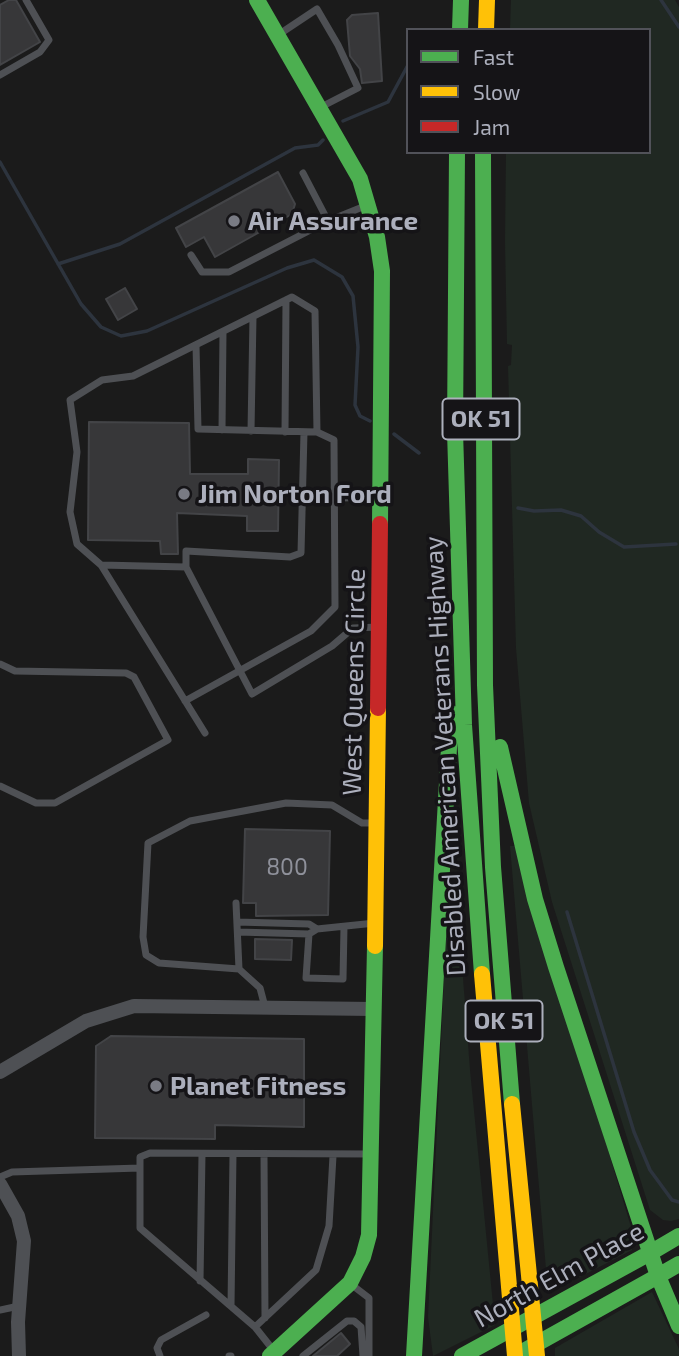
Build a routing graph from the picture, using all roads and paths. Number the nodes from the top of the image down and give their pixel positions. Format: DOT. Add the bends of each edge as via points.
graph roads {
  1 [pos="26,0"];
  2 [pos="257,0"];
  3 [pos="461,0"];
  4 [pos="487,0"];
  5 [pos="460,28"];
  6 [pos="486,28"];
  7 [pos="278,34"];
  8 [pos="0,75"];
  9 [pos="320,107"];
  10 [pos="457,154"];
  11 [pos="483,154"];
  12 [pos="303,173"];
  13 [pos="369,204"];
  14 [pos="328,220"];
  15 [pos="191,255"];
  16 [pos="286,300"];
  17 [pos="253,317"];
  18 [pos="222,332"];
  19 [pos="196,345"];
  20 [pos="222,430"];
  21 [pos="251,431"];
  22 [pos="285,432"];
  23 [pos="304,432"];
  24 [pos="317,432"];
  25 [pos="380,496"];
  26 [pos="333,498"];
  27 [pos="304,499"];
  28 [pos="101,565"];
  29 [pos="186,568"];
  30 [pos="459,586"];
  31 [pos="379,627"];
  32 [pos="0,664"];
  33 [pos="239,671"];
  34 [pos="485,685"];
  35 [pos="186,701"];
  36 [pos="205,733"];
  37 [pos="0,786"];
  38 [pos="377,823"];
  39 [pos="236,903"];
  40 [pos="237,922"];
  41 [pos="376,923"];
  42 [pos="344,927"];
  43 [pos="317,929"];
  44 [pos="238,932"];
  45 [pos="309,934"];
  46 [pos="240,969"];
  47 [pos="265,1007"];
  48 [pos="373,1009"];
  49 [pos="0,1072"];
  50 [pos="202,1154"];
  51 [pos="233,1154"];
  52 [pos="264,1154"];
  53 [pos="371,1154"];
  54 [pos="333,1156"];
  55 [pos="140,1168"];
  56 [pos="0,1177"];
  57 [pos="0,1184"];
  58 [pos="6,1205"];
  59 [pos="679,1236"];
  60 [pos="649,1253"];
  61 [pos="679,1264"];
  62 [pos="658,1276"];
  63 [pos="200,1281"];
  64 [pos="350,1283"];
  65 [pos="19,1306"];
  66 [pos="231,1306"];
  67 [pos="0,1310"];
  68 [pos="418,1311"];
  69 [pos="206,1315"];
  70 [pos="265,1318"];
  71 [pos="255,1326"];
  72 [pos="679,1326"];
  73 [pos="274,1355"];
  74 [pos="19,1356"];
  75 [pos="160,1356"];
  76 [pos="303,1356"];
  77 [pos="363,1356"];
  78 [pos="369,1356"];
  79 [pos="414,1356"];
  80 [pos="428,1356"];
  81 [pos="463,1356"];
  82 [pos="514,1356"];
  83 [pos="537,1356"];
  1 -- 8 [label="lane" via="49,40 40,52"];
  2 -- 7 [label="main road, West Queens Circle"];
  3 -- 5 [label="main road"];
  4 -- 6 [label="main road"];
  7 -- 9 [label="main road, West Queens Circle"];
  7 -- 9 [label="lane" via="317,9 338,45 358,88"];
  9 -- 13 [label="main road, West Queens Circle"];
  10 -- 30 [label="main road, Disabled American Veterans Highway / OK 51"];
  11 -- 34 [label="main road, Disabled American Veterans Highway / OK 51"];
  12 -- 14 [label="lane"];
  13 -- 14 [label="lane"];
  13 -- 25 [label="main road, West Queens Circle" via="382,271"];
  14 -- 15 [label="lane" via="229,272 202,272"];
  16 -- 17 [label="lane"];
  16 -- 22 [label="lane"];
  16 -- 24 [label="lane" via="292,297 315,311"];
  17 -- 18 [label="lane"];
  17 -- 21 [label="lane"];
  18 -- 19 [label="lane"];
  18 -- 20 [label="lane"];
  19 -- 20 [label="lane" via="198,429"];
  19 -- 28 [label="lane" via="133,376 102,380 70,400 77,452 70,512 77,544"];
  20 -- 21 [label="lane"];
  21 -- 22 [label="lane"];
  22 -- 23 [label="lane"];
  23 -- 24 [label="lane"];
  23 -- 27 [label="lane"];
  24 -- 26 [label="lane" via="334,440"];
  25 -- 26 [label="lane"];
  25 -- 31 [label="main road, West Queens Circle"];
  26 -- 27 [label="lane"];
  26 -- 33 [label="lane" via="335,607 311,631"];
  27 -- 29 [label="lane" via="301,553 290,557 186,551"];
  28 -- 29 [label="lane"];
  28 -- 35 [label="lane"];
  29 -- 33 [label="lane"];
  30 -- 68 [label="main road"];
  30 -- 82 [label="main road, Disabled American Veterans Highway / OK 51" via="488,1066"];
  31 -- 33 [label="lane" via="354,628 253,694"];
  31 -- 38 [label="main road, West Queens Circle"];
  32 -- 37 [label="lane" via="15,671 126,673 134,677 168,740 54,803 36,803"];
  33 -- 35 [label="lane"];
  34 -- 60 [label="main road" via="536,899"];
  34 -- 83 [label="main road, Disabled American Veterans Highway / OK 51" via="506,1041"];
  35 -- 36 [label="lane"];
  38 -- 41 [label="main road, West Queens Circle"];
  38 -- 46 [label="lane" via="362,823 332,805 286,803 190,821 148,843 146,955 159,963"];
  39 -- 40 [label="lane"];
  40 -- 43 [label="lane" via="309,924"];
  40 -- 44 [label="lane"];
  41 -- 42 [label="lane"];
  41 -- 48 [label="main road, West Queens Circle"];
  42 -- 43 [label="lane"];
  42 -- 45 [label="lane" via="343,979 306,978"];
  43 -- 45 [label="lane"];
  44 -- 45 [label="lane"];
  44 -- 46 [label="lane"];
  46 -- 47 [label="lane" via="260,988"];
  47 -- 48 [label="street"];
  47 -- 49 [label="street" via="149,1005 108,1012"];
  48 -- 53 [label="main road, West Queens Circle"];
  50 -- 51 [label="lane"];
  50 -- 55 [label="lane" via="150,1153 141,1157"];
  50 -- 63 [label="lane"];
  51 -- 52 [label="lane"];
  51 -- 66 [label="lane"];
  52 -- 54 [label="lane"];
  52 -- 70 [label="lane"];
  53 -- 54 [label="lane"];
  53 -- 64 [label="main road, West Queens Circle" via="369,1235"];
  54 -- 70 [label="lane" via="329,1226 316,1270"];
  55 -- 56 [label="lane" via="12,1172"];
  55 -- 63 [label="lane" via="140,1228"];
  57 -- 58 [label="street"];
  58 -- 65 [label="street" via="24,1241"];
  59 -- 60 [label="main road, North Elm Place"];
  60 -- 62 [label="main road"];
  60 -- 81 [label="main road, North Elm Place"];
  61 -- 62 [label="main road, North Elm Place"];
  62 -- 72 [label="main road"];
  62 -- 82 [label="main road, North Elm Place"];
  63 -- 66 [label="lane"];
  64 -- 73 [label="main road, West Queens Circle"];
  64 -- 78 [label="lane" via="369,1298"];
  65 -- 67 [label="lane"];
  65 -- 74 [label="street"];
  66 -- 71 [label="lane"];
  68 -- 79 [label="main road"];
  68 -- 80 [label="main road"];
  69 -- 75 [label="lane" via="161,1340"];
  70 -- 71 [label="lane"];
  71 -- 73 [label="lane"];
  76 -- 77 [label="lane" via="341,1322 354,1321 363,1334"];
}
